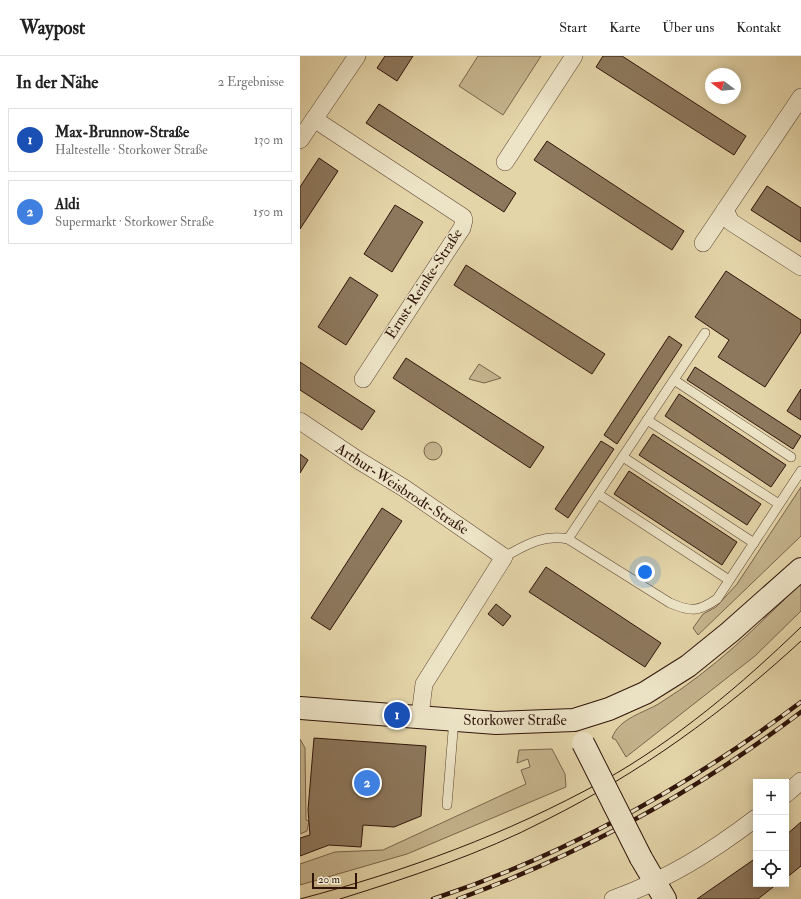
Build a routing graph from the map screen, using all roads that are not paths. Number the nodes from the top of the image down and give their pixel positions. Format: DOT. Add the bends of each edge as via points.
graph roads {
  1 [pos="357,56"];
  2 [pos="574,56"];
  3 [pos="801,97"];
  4 [pos="314,119"];
  5 [pos="300,140"];
  6 [pos="505,162"];
  7 [pos="725,210"];
  8 [pos="703,243"];
  9 [pos="801,267"];
  10 [pos="705,333"];
  11 [pos="363,379"];
  12 [pos="674,380"];
  13 [pos="647,420"];
  14 [pos="300,421"];
  15 [pos="623,457"];
  16 [pos="791,457"];
  17 [pos="801,471"];
  18 [pos="598,494"];
  19 [pos="779,504"];
  20 [pos="568,539"];
  21 [pos="754,543"];
  22 [pos="504,557"];
  23 [pos="801,569"];
  24 [pos="729,580"];
  25 [pos="300,708"];
  26 [pos="420,716"];
  27 [pos="454,719"];
  28 [pos="574,720"];
  29 [pos="801,781"];
  30 [pos="789,791"];
  31 [pos="447,805"];
  32 [pos="753,820"];
  33 [pos="660,890"];
  34 [pos="613,899"];
  1 -- 4 [label="street"];
  2 -- 6 [label="street"];
  3 -- 7 [label="street"];
  4 -- 5 [label="street"];
  4 -- 11 [label="street, Ernst-Reinke-Straße" via="464,220"];
  7 -- 8 [label="street"];
  7 -- 9 [label="street" via="731,222"];
  10 -- 12 [label="lane"];
  12 -- 13 [label="lane"];
  12 -- 16 [label="lane"];
  13 -- 15 [label="lane"];
  13 -- 19 [label="lane"];
  14 -- 22 [label="street, Arthur-Weisbrodt-Straße"];
  15 -- 18 [label="lane"];
  15 -- 21 [label="lane"];
  17 -- 19 [label="lane"];
  18 -- 20 [label="lane"];
  18 -- 24 [label="lane"];
  19 -- 21 [label="lane"];
  20 -- 22 [label="lane" via="556,537 536,540"];
  20 -- 24 [label="lane" via="670,604 685,609 698,610 708,605 717,599"];
  21 -- 24 [label="lane"];
  22 -- 26 [label="street" via="424,684"];
  23 -- 28 [label="main road, Storkower Straße" via="688,666 645,693 609,709"];
  25 -- 26 [label="main road, Storkower Straße"];
  26 -- 27 [label="main road, Storkower Straße"];
  27 -- 28 [label="main road, Storkower Straße" via="496,722"];
  27 -- 31 [label="lane"];
  28 -- 33 [label="main road, bridge" via="641,858"];
  29 -- 30 [label="street"];
  32 -- 33 [label="street"];
  33 -- 34 [label="street"];
}
